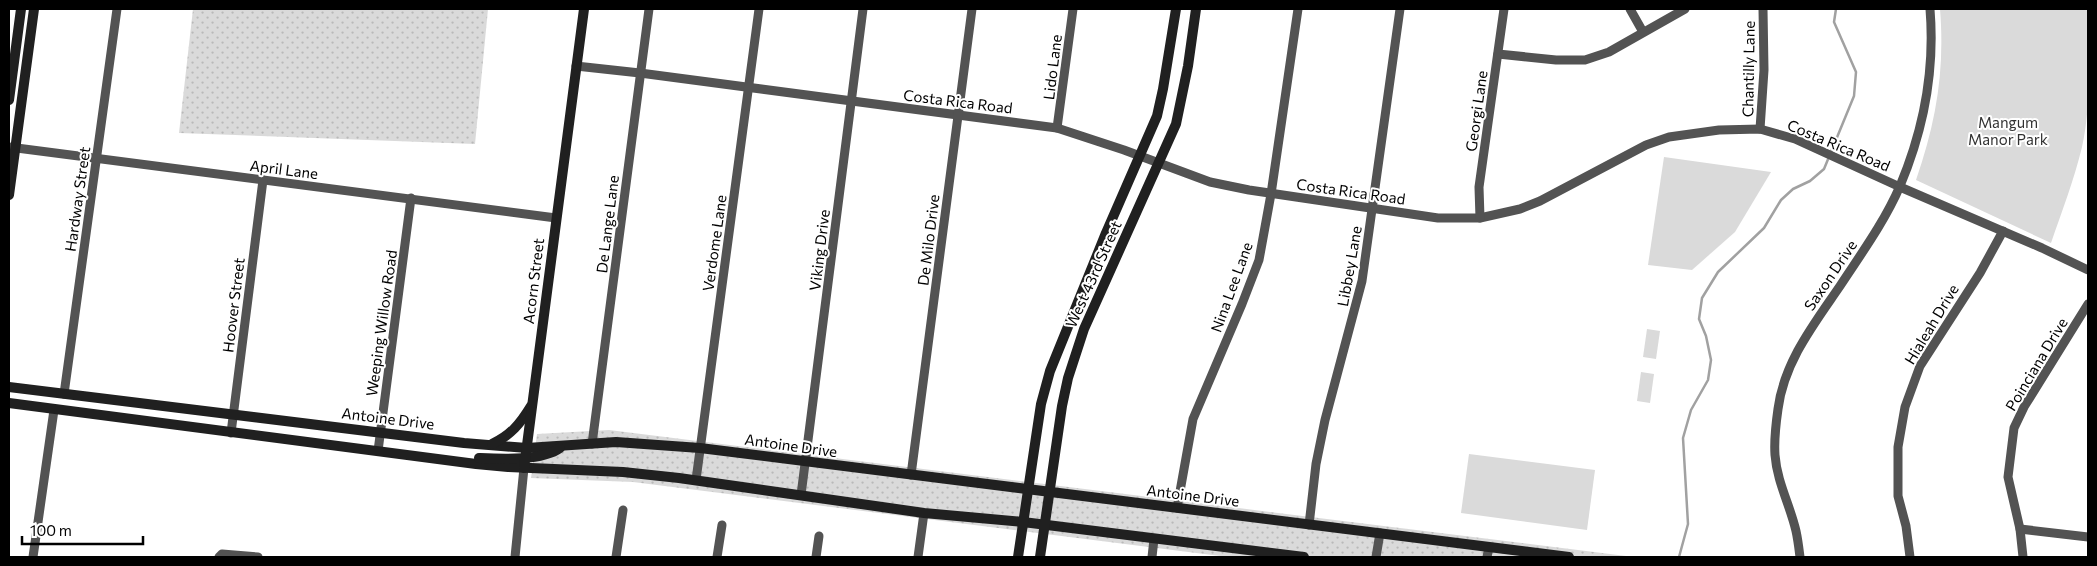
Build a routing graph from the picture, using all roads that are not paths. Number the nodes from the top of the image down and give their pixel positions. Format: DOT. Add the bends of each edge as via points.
graph roads {
  1 [pos="21,9"];
  2 [pos="34,9"];
  3 [pos="117,9"];
  4 [pos="584,9"];
  5 [pos="649,9"];
  6 [pos="759,9"];
  7 [pos="863,9"];
  8 [pos="972,9"];
  9 [pos="1073,9"];
  10 [pos="1176,9"];
  11 [pos="1196,9"];
  12 [pos="1298,9"];
  13 [pos="1400,9"];
  14 [pos="1504,9"];
  15 [pos="1630,9"];
  16 [pos="1685,9"];
  17 [pos="1763,9"];
  18 [pos="1930,9"];
  19 [pos="18,29"];
  20 [pos="31,30"];
  21 [pos="1642,32"];
  22 [pos="1498,54"];
  23 [pos="576,66"];
  24 [pos="640,73"];
  25 [pos="750,88"];
  26 [pos="9,100"];
  27 [pos="851,101"];
  28 [pos="958,115"];
  29 [pos="1057,128"];
  30 [pos="1760,129"];
  31 [pos="12,148"];
  32 [pos="1140,156"];
  33 [pos="96,158"];
  34 [pos="1159,163"];
  35 [pos="263,180"];
  36 [pos="1900,187"];
  37 [pos="1271,194"];
  38 [pos="9,195"];
  39 [pos="412,198"];
  40 [pos="1373,208"];
  41 [pos="556,218"];
  42 [pos="1480,218"];
  43 [pos="2003,231"];
  44 [pos="2088,270"];
  45 [pos="2088,304"];
  46 [pos="1068,322"];
  47 [pos="1084,329"];
  48 [pos="9,387"];
  49 [pos="64,394"];
  50 [pos="121,400"];
  51 [pos="9,403"];
  52 [pos="532,403"];
  53 [pos="54,410"];
  54 [pos="234,414"];
  55 [pos="117,418"];
  56 [pos="381,432"];
  57 [pos="231,433"];
  58 [pos="592,444"];
  59 [pos="489,445"];
  60 [pos="700,448"];
  61 [pos="378,451"];
  62 [pos="525,458"];
  63 [pos="806,462"];
  64 [pos="911,475"];
  65 [pos="696,480"];
  66 [pos="1027,488"];
  67 [pos="1050,491"];
  68 [pos="802,495"];
  69 [pos="1177,508"];
  70 [pos="623,510"];
  71 [pos="924,513"];
  72 [pos="1023,522"];
  73 [pos="1310,524"];
  74 [pos="722,525"];
  75 [pos="1045,525"];
  76 [pos="2020,529"];
  77 [pos="1380,533"];
  78 [pos="819,536"];
  79 [pos="2088,537"];
  80 [pos="1154,538"];
  81 [pos="1488,552"];
  82 [pos="1262,554"];
  83 [pos="220,556"];
  84 [pos="33,557"];
  85 [pos="258,557"];
  86 [pos="515,557"];
  87 [pos="616,557"];
  88 [pos="717,557"];
  89 [pos="816,557"];
  90 [pos="918,557"];
  91 [pos="1018,557"];
  92 [pos="1040,557"];
  93 [pos="1152,557"];
  94 [pos="1304,557"];
  95 [pos="1376,557"];
  96 [pos="1569,557"];
  97 [pos="1800,557"];
  98 [pos="1910,557"];
  99 [pos="2023,557"];
  1 -- 19 [label="main road"];
  2 -- 20 [label="main road"];
  3 -- 33 [label="street, Hardway Street"];
  4 -- 23 [label="main road, Acorn Street"];
  5 -- 24 [label="street, De Lange Lane"];
  6 -- 25 [label="street, Verdome Lane"];
  7 -- 27 [label="street, Viking Drive"];
  8 -- 28 [label="street, De Milo Drive"];
  9 -- 29 [label="street, Lido Lane"];
  10 -- 32 [label="main road, West 43rd Street" via="1161,98"];
  11 -- 34 [label="main road, West 43rd Street" via="1176,124"];
  12 -- 37 [label="street, Nina Lee Lane"];
  13 -- 40 [label="street, Libbey Lane"];
  14 -- 22 [label="street, Georgi Lane"];
  15 -- 21 [label="street"];
  16 -- 21 [label="street"];
  17 -- 30 [label="street, Chantilly Lane" via="1764,70"];
  18 -- 36 [label="street, Saxon Drive" via="1932,45 1928,94 1920,132"];
  19 -- 20 [label="main road"];
  19 -- 26 [label="main road"];
  20 -- 31 [label="main road"];
  21 -- 22 [label="street" via="1609,52 1585,60"];
  22 -- 42 [label="street, Georgi Lane" via="1480,187"];
  23 -- 24 [label="street, Costa Rica Road"];
  23 -- 41 [label="main road, Acorn Street"];
  24 -- 25 [label="street, Costa Rica Road"];
  24 -- 58 [label="street, De Lange Lane"];
  25 -- 27 [label="street, Costa Rica Road"];
  25 -- 60 [label="street, Verdome Lane"];
  27 -- 28 [label="street, Costa Rica Road"];
  27 -- 63 [label="street, Viking Drive"];
  28 -- 29 [label="street, Costa Rica Road"];
  28 -- 64 [label="street, De Milo Drive"];
  29 -- 32 [label="street, Costa Rica Road"];
  30 -- 36 [label="street, Costa Rica Road" via="1795,138"];
  30 -- 42 [label="street, Costa Rica Road" via="1719,130 1668,137 1646,145 1540,202"];
  31 -- 33 [label="street, April Lane"];
  31 -- 38 [label="main road"];
  32 -- 34 [label="street, Costa Rica Road"];
  32 -- 46 [label="main road, West 43rd Street"];
  33 -- 35 [label="street, April Lane"];
  33 -- 49 [label="street, Hardway Street"];
  34 -- 37 [label="street, Costa Rica Road" via="1210,182"];
  34 -- 47 [label="main road, West 43rd Street"];
  35 -- 39 [label="street, April Lane"];
  35 -- 54 [label="street, Hoover Street"];
  36 -- 43 [label="street, Costa Rica Road"];
  36 -- 97 [label="street, Saxon Drive" via="1800,346 1786,374 1778,409 1775,455 1784,497 1796,530"];
  37 -- 40 [label="street, Costa Rica Road"];
  37 -- 69 [label="street, Nina Lee Lane" via="1259,260 1193,419"];
  39 -- 41 [label="street, April Lane"];
  39 -- 56 [label="street, Weeping Willow Road"];
  40 -- 42 [label="street, Costa Rica Road" via="1438,218"];
  40 -- 73 [label="street, Libbey Lane" via="1362,281 1316,464"];
  41 -- 52 [label="main road, Acorn Street"];
  43 -- 44 [label="street, Costa Rica Road"];
  43 -- 98 [label="street, Hialeah Drive" via="1920,366 1905,407 1898,447 1898,496"];
  45 -- 76 [label="street, Poinciana Drive" via="2014,428 2008,477"];
  46 -- 47 [label="main road"];
  46 -- 66 [label="main road, West 43rd Street" via="1041,404"];
  47 -- 67 [label="main road, West 43rd Street" via="1062,406"];
  48 -- 49 [label="main road, Antoine Drive"];
  49 -- 50 [label="main road, Antoine Drive"];
  50 -- 54 [label="main road, Antoine Drive"];
  50 -- 55 [label="main road"];
  51 -- 53 [label="main road, Antoine Drive"];
  52 -- 59 [label="main road" via="519,425"];
  52 -- 62 [label="main road, Acorn Street"];
  53 -- 55 [label="main road, Antoine Drive"];
  53 -- 84 [label="street"];
  54 -- 56 [label="main road, Antoine Drive"];
  54 -- 57 [label="street, Hoover Street"];
  55 -- 57 [label="main road, Antoine Drive"];
  56 -- 59 [label="main road, Antoine Drive"];
  56 -- 61 [label="street, Weeping Willow Road"];
  57 -- 61 [label="main road, Antoine Drive"];
  58 -- 60 [label="main road, Antoine Drive" via="652,443"];
  58 -- 62 [label="main road, Antoine Drive" via="564,446 554,453"];
  59 -- 62 [label="main road, Antoine Drive"];
  60 -- 63 [label="main road, Antoine Drive"];
  60 -- 65 [label="street, Verdome Lane"];
  61 -- 62 [label="main road, Antoine Drive" via="464,462"];
  62 -- 65 [label="main road, Antoine Drive"];
  62 -- 86 [label="street, Acorn Street"];
  63 -- 64 [label="main road, Antoine Drive"];
  63 -- 68 [label="street, Viking Drive"];
  64 -- 66 [label="main road, Antoine Drive"];
  65 -- 68 [label="main road, Antoine Drive"];
  66 -- 67 [label="main road, Antoine Drive"];
  66 -- 72 [label="main road, West 43rd Street"];
  67 -- 69 [label="main road, Antoine Drive"];
  67 -- 75 [label="main road, West 43rd Street"];
  68 -- 71 [label="main road, Antoine Drive"];
  69 -- 73 [label="main road, Antoine Drive"];
  70 -- 87 [label="street"];
  71 -- 72 [label="main road, Antoine Drive"];
  71 -- 90 [label="street"];
  72 -- 75 [label="main road, Antoine Drive"];
  72 -- 91 [label="main road, West 43rd Street"];
  73 -- 77 [label="main road, Antoine Drive"];
  74 -- 88 [label="street"];
  75 -- 80 [label="main road, Antoine Drive"];
  75 -- 92 [label="main road, West 43rd Street"];
  76 -- 79 [label="street"];
  76 -- 99 [label="street, Poinciana Drive"];
  77 -- 81 [label="main road, Antoine Drive"];
  77 -- 95 [label="street"];
  78 -- 89 [label="street"];
  80 -- 82 [label="main road, Antoine Drive"];
  80 -- 93 [label="street"];
  81 -- 96 [label="main road, Antoine Drive"];
  82 -- 94 [label="main road, Antoine Drive"];
  83 -- 85 [label="street"];
}
